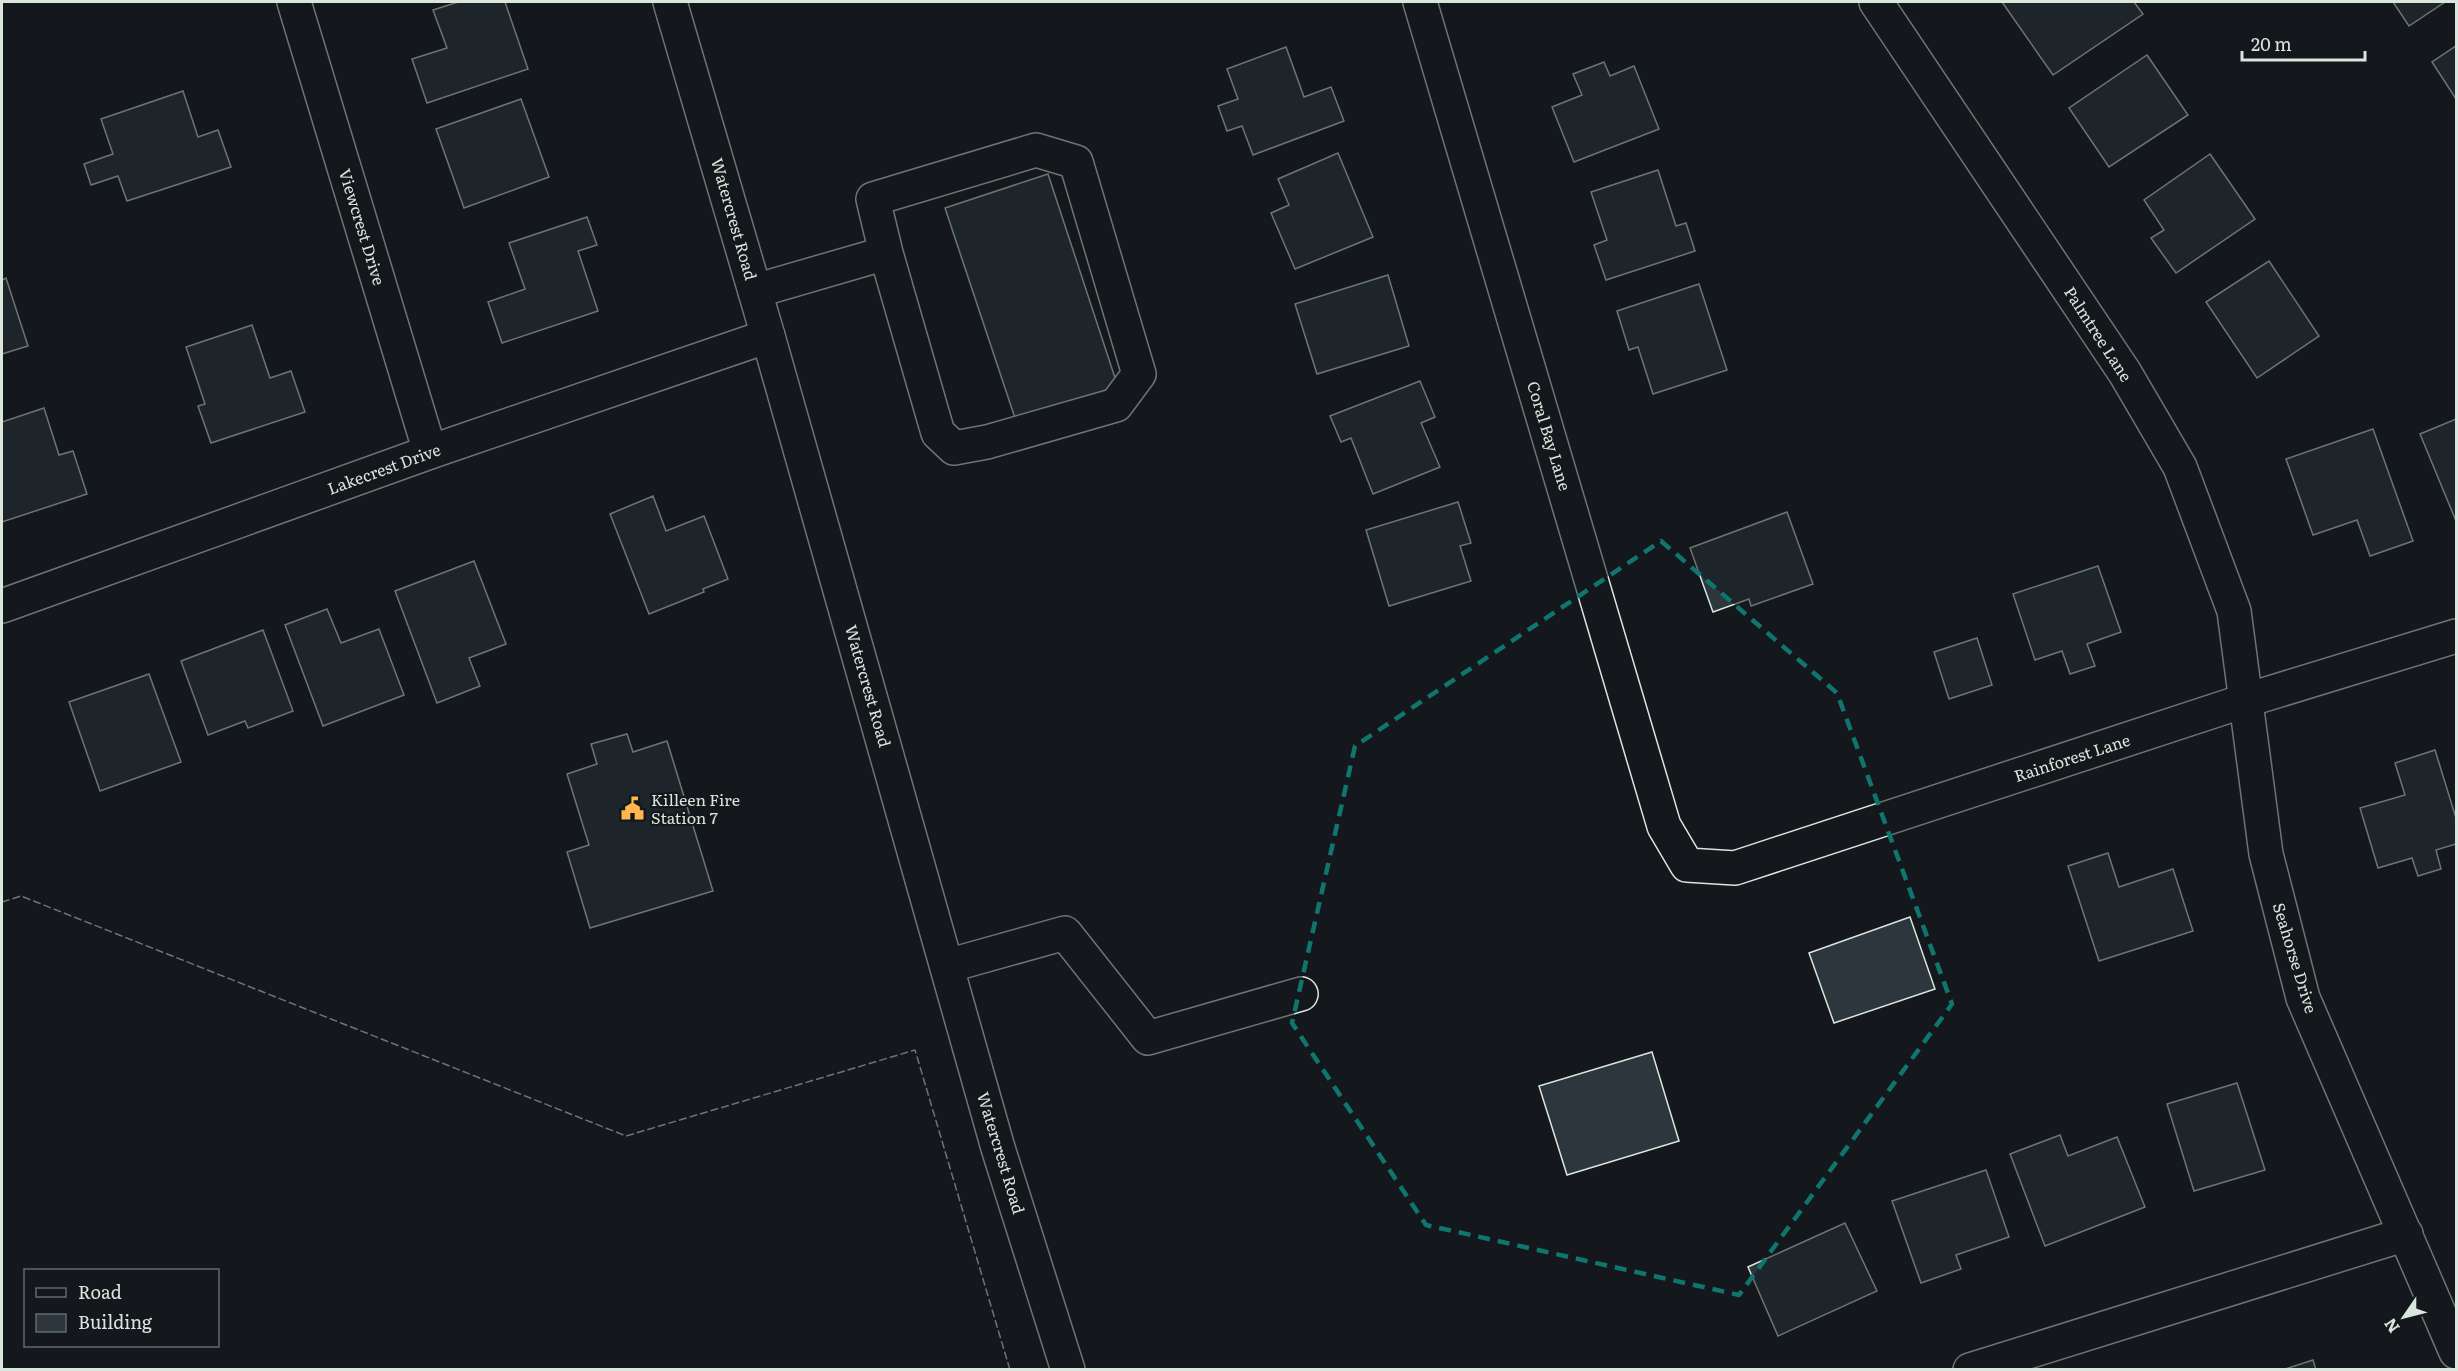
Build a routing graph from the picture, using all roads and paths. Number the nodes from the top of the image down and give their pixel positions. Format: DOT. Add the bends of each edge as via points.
graph roads {
  1 [pos="294,2"];
  2 [pos="670,2"];
  3 [pos="1420,2"];
  4 [pos="1876,2"];
  5 [pos="886,253"];
  6 [pos="755,291"];
  7 [pos="768,336"];
  8 [pos="430,452"];
  9 [pos="2,606"];
  10 [pos="2457,636"];
  11 [pos="2247,700"];
  12 [pos="1687,865"];
  13 [pos="947,966"];
  14 [pos="1301,994"];
  15 [pos="2406,1234"];
  16 [pos="2457,1352"];
  17 [pos="1068,1370"];
  18 [pos="1970,1370"];
  1 -- 8 [label="street, Viewcrest Drive"];
  2 -- 6 [label="street, Watercrest Road"];
  3 -- 12 [label="street, Coral Bay Lane" via="1664,826"];
  4 -- 11 [label="street, Palmtree Lane" via="2125,373 2180,467 2234,611"];
  5 -- 5 [label="street" via="938,433 954,448 1116,405 1139,374 1076,162 1036,150 873,199"];
  5 -- 6 [label="street"];
  6 -- 7 [label="street, Watercrest Road"];
  7 -- 8 [label="street, Lakecrest Drive"];
  7 -- 13 [label="street, Watercrest Road"];
  8 -- 9 [label="street, Lakecrest Drive"];
  10 -- 11 [label="street, Rainforest Lane"];
  11 -- 12 [label="street, Rainforest Lane" via="1735,868"];
  11 -- 15 [label="street, Seahorse Drive" via="2266,854 2303,998"];
  13 -- 14 [label="street" via="1065,933 1148,1038"];
  13 -- 17 [label="street, Watercrest Road" via="998,1148"];
  15 -- 16 [label="street, Seahorse Drive"];
  15 -- 18 [label="street"];
}
